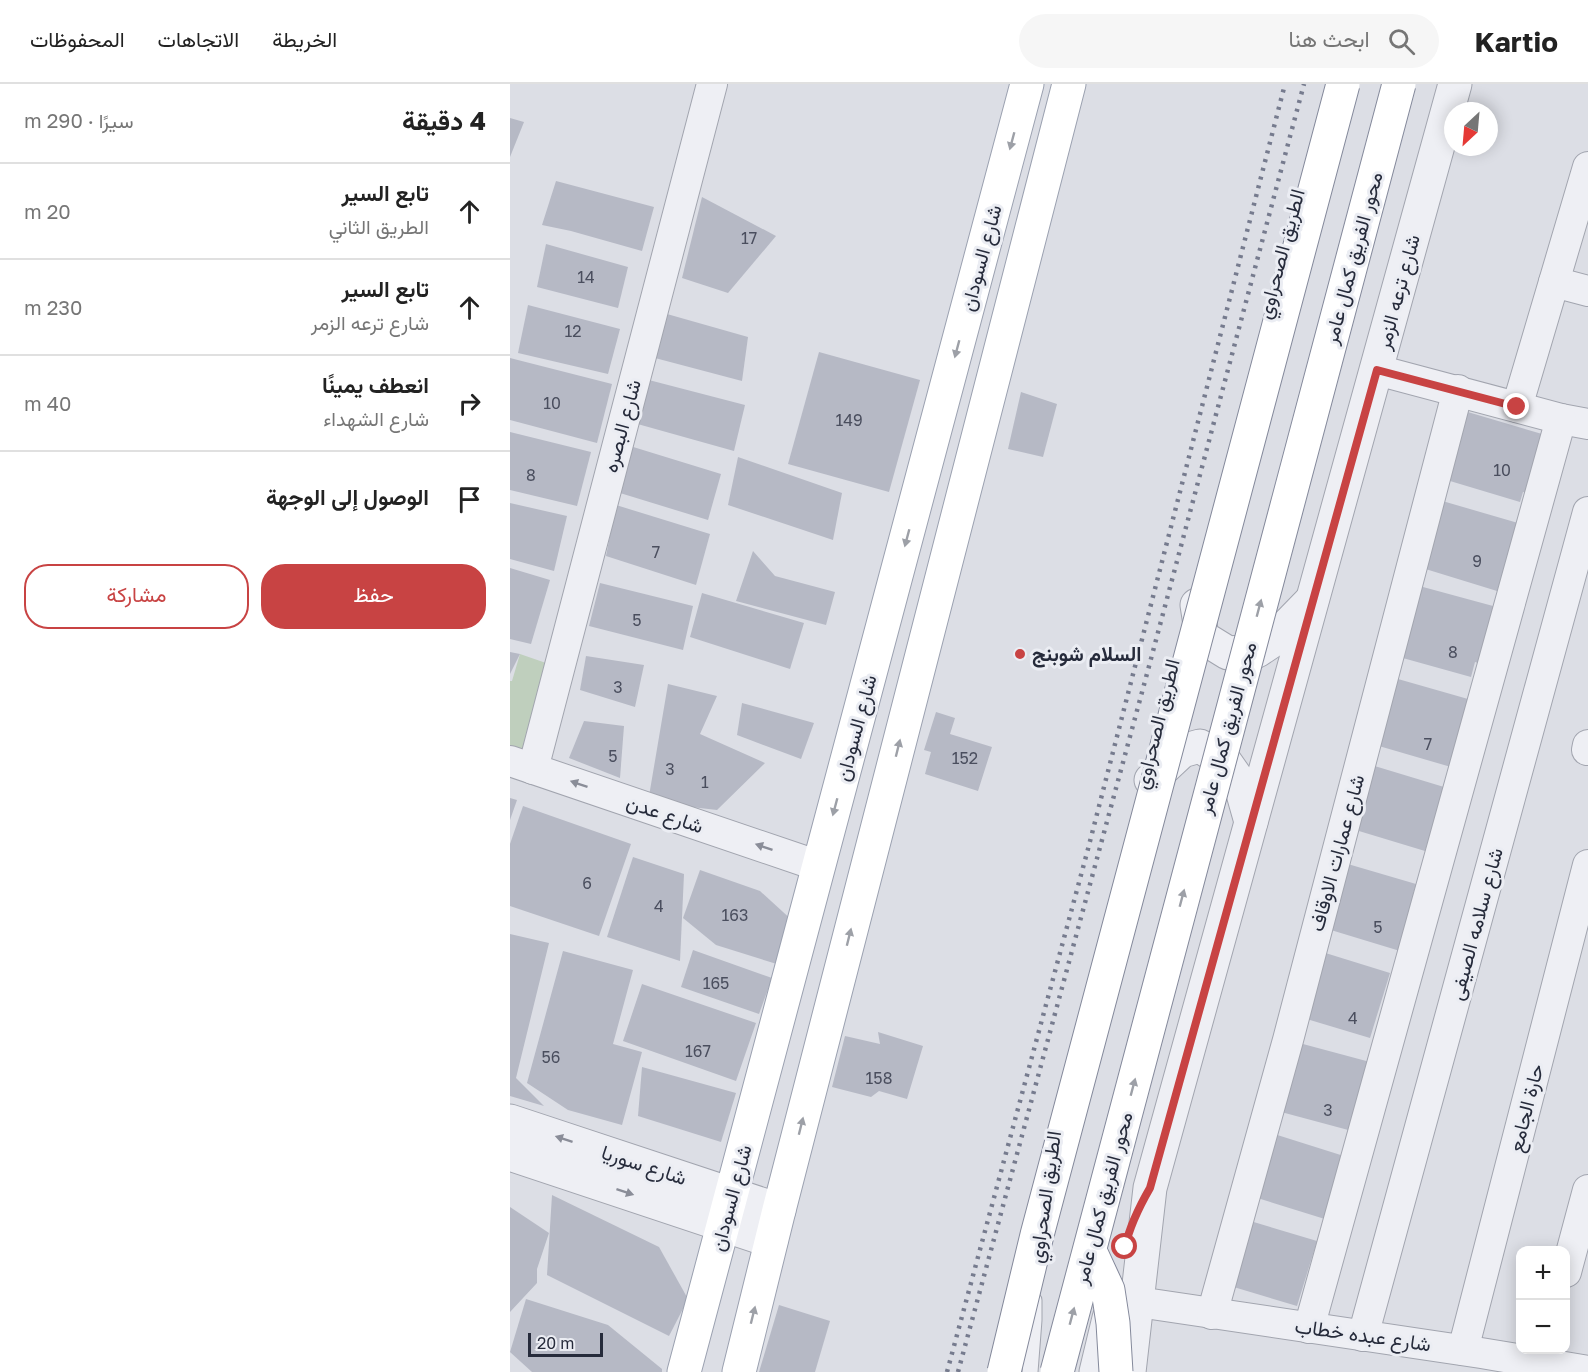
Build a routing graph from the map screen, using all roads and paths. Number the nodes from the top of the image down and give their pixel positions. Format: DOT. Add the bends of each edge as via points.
graph roads {
  1 [pos="712,84"];
  2 [pos="1027,84"];
  3 [pos="1069,84"];
  4 [pos="1343,84"];
  5 [pos="1399,84"];
  6 [pos="1455,84"];
  7 [pos="1588,166"];
  8 [pos="1554,282"];
  9 [pos="1588,291"];
  10 [pos="1377,370"];
  11 [pos="1458,390"];
  12 [pos="1517,407"];
  13 [pos="1575,422"];
  14 [pos="1588,512"];
  15 [pos="1192,588"];
  16 [pos="1314,598"];
  17 [pos="1185,617"];
  18 [pos="1153,743"];
  19 [pos="522,765"];
  20 [pos="1141,789"];
  21 [pos="1251,822"];
  22 [pos="1588,865"];
  23 [pos="819,866"];
  24 [pos="510,1120"];
  25 [pos="510,1154"];
  26 [pos="1150,1188"];
  27 [pos="1588,1190"];
  28 [pos="728,1210"];
  29 [pos="775,1225"];
  30 [pos="1090,1251"];
  31 [pos="1570,1257"];
  32 [pos="1138,1302"];
  33 [pos="1212,1314"];
  34 [pos="1309,1328"];
  35 [pos="1363,1336"];
  36 [pos="1543,1356"];
  37 [pos="1474,1358"];
  38 [pos="739,1371"];
  39 [pos="1588,1371"];
  40 [pos="684,1372"];
  41 [pos="1004,1372"];
  42 [pos="1030,1372"];
  43 [pos="1057,1372"];
  44 [pos="1096,1372"];
  45 [pos="1116,1372"];
  46 [pos="1129,1372"];
  1 -- 19 [label="street, شارع البصره"];
  2 -- 23 [label="main road, شارع السودان, one-way"];
  29 -- 3 [label="main road, one-way"];
  4 -- 41 [label="main road, bridge"];
  30 -- 5 [label="main road, محور الفريق كمال عامر, one-way, bridge"];
  6 -- 10 [label="street, شارع ترعه الزمر"];
  7 -- 8 [label="street"];
  8 -- 9 [label="street"];
  8 -- 12 [label="street"];
  10 -- 11 [label="street"];
  10 -- 16 [label="street, شارع ترعه الزمر"];
  11 -- 12 [label="street"];
  11 -- 33 [label="street, شارع عمارات الاوقاف"];
  12 -- 13 [label="street"];
  13 -- 34 [label="street"];
  14 -- 35 [label="street, شارع سلامه الصيفى"];
  15 -- 16 [label="street" via="1202,637 1228,653 1257,651 1272,642"];
  15 -- 17 [label="lane"];
  16 -- 21 [label="street, شارع ترعه الزمر"];
  18 -- 20 [label="lane, الطريق الصحراوي"];
  23 -- 19 [label="street, شارع عدن, one-way"];
  20 -- 21 [label="street" via="1182,751 1200,746 1226,764 1240,783"];
  20 -- 42 [label="lane, الطريق الصحراوي" via="1048,1153 1034,1260"];
  21 -- 26 [label="street, شارع ترعه الزمر"];
  22 -- 37 [label="street, حارة الجامع"];
  23 -- 28 [label="main road, شارع السودان"];
  28 -- 24 [label="street, شارع سوريا, one-way"];
  25 -- 28 [label="street, شارع سوريا, one-way"];
  26 -- 32 [label="street, شارع ترعه الزمر"];
  26 -- 44 [label="street" via="1130,1229"];
  27 -- 31 [label="street"];
  28 -- 29 [label="street, شارع سوريا"];
  28 -- 40 [label="main road, شارع السودان"];
  38 -- 29 [label="main road, one-way"];
  43 -- 30 [label="main road, محور الفريق كمال عامر, one-way, bridge"];
  30 -- 45 [label="main road, bridge" via="1108,1290"];
  32 -- 33 [label="street, شارع عبده خطاب"];
  32 -- 46 [label="street, شارع ترعه الزمر"];
  33 -- 34 [label="street, شارع عبده خطاب"];
  34 -- 35 [label="street, شارع عبده خطاب"];
  35 -- 37 [label="street, شارع عبده خطاب"];
  36 -- 37 [label="street, شارع عبده خطاب"];
  36 -- 39 [label="street, شارع عبده خطاب"];
}
